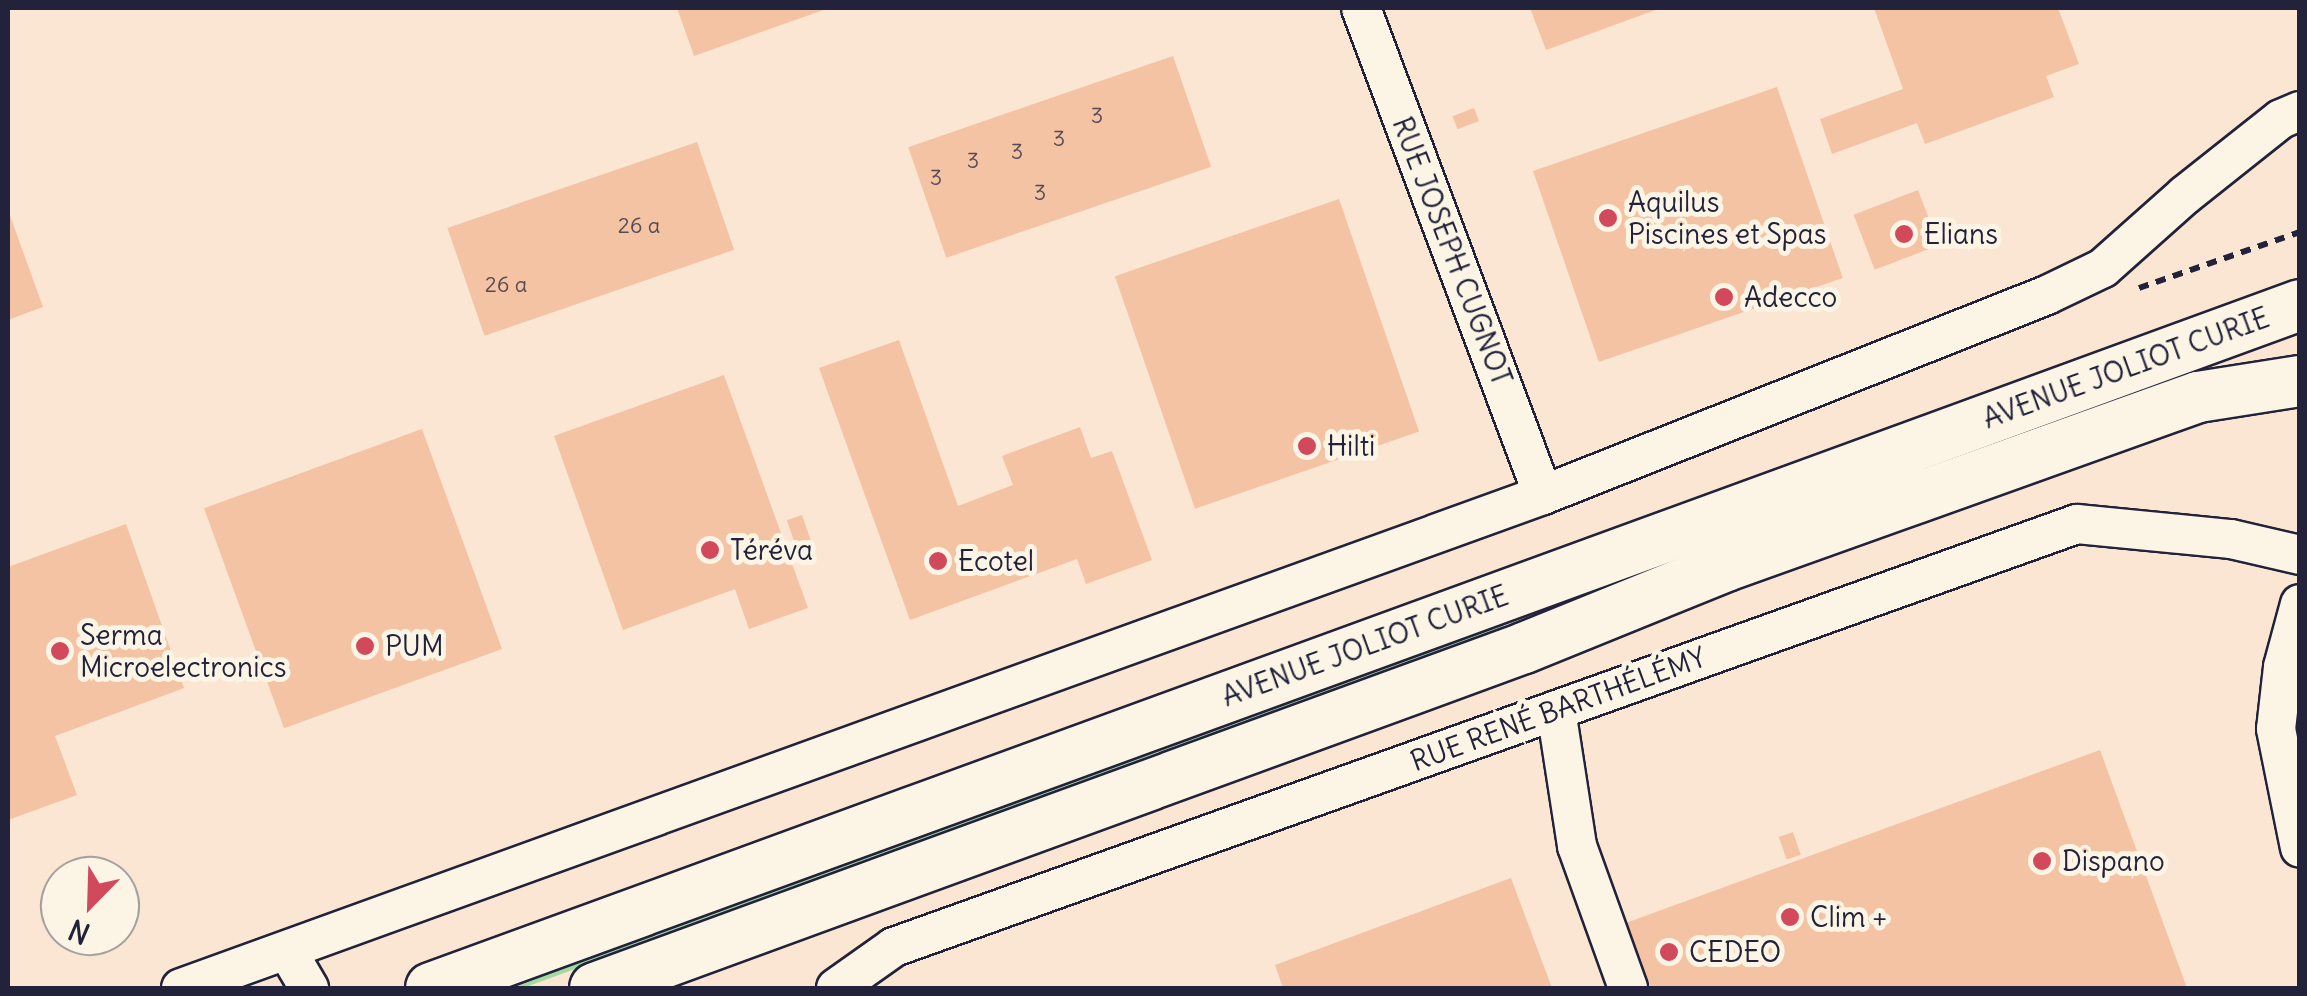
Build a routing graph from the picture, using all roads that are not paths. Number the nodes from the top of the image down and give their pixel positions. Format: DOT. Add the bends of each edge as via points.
graph roads {
  1 [pos="1360,8"];
  2 [pos="2300,111"];
  3 [pos="2300,305"];
  4 [pos="2300,381"];
  5 [pos="1543,495"];
  6 [pos="2300,556"];
  7 [pos="2300,604"];
  8 [pos="1556,710"];
  9 [pos="2300,848"];
  10 [pos="288,952"];
  11 [pos="180,988"];
  12 [pos="309,988"];
  13 [pos="431,988"];
  14 [pos="595,988"];
  15 [pos="836,988"];
  16 [pos="1628,988"];
  1 -- 5 [label="street, RUE JOSEPH CUGNOT"];
  2 -- 5 [label="street" via="2184,195 2103,268"];
  3 -- 13 [label="main road, AVENUE JOLIOT CURIE"];
  4 -- 14 [label="main road, AVENUE JOLIOT CURIE" via="2198,396"];
  5 -- 10 [label="street"];
  6 -- 8 [label="street, RUE RENÉ BARTHÉLÉMY" via="2230,539 2076,524"];
  7 -- 9 [label="street" via="2276,729"];
  8 -- 15 [label="street, RUE RENÉ BARTHÉLÉMY" via="894,947"];
  8 -- 16 [label="street" via="1578,846"];
  10 -- 11 [label="street"];
  10 -- 12 [label="street"];
}
